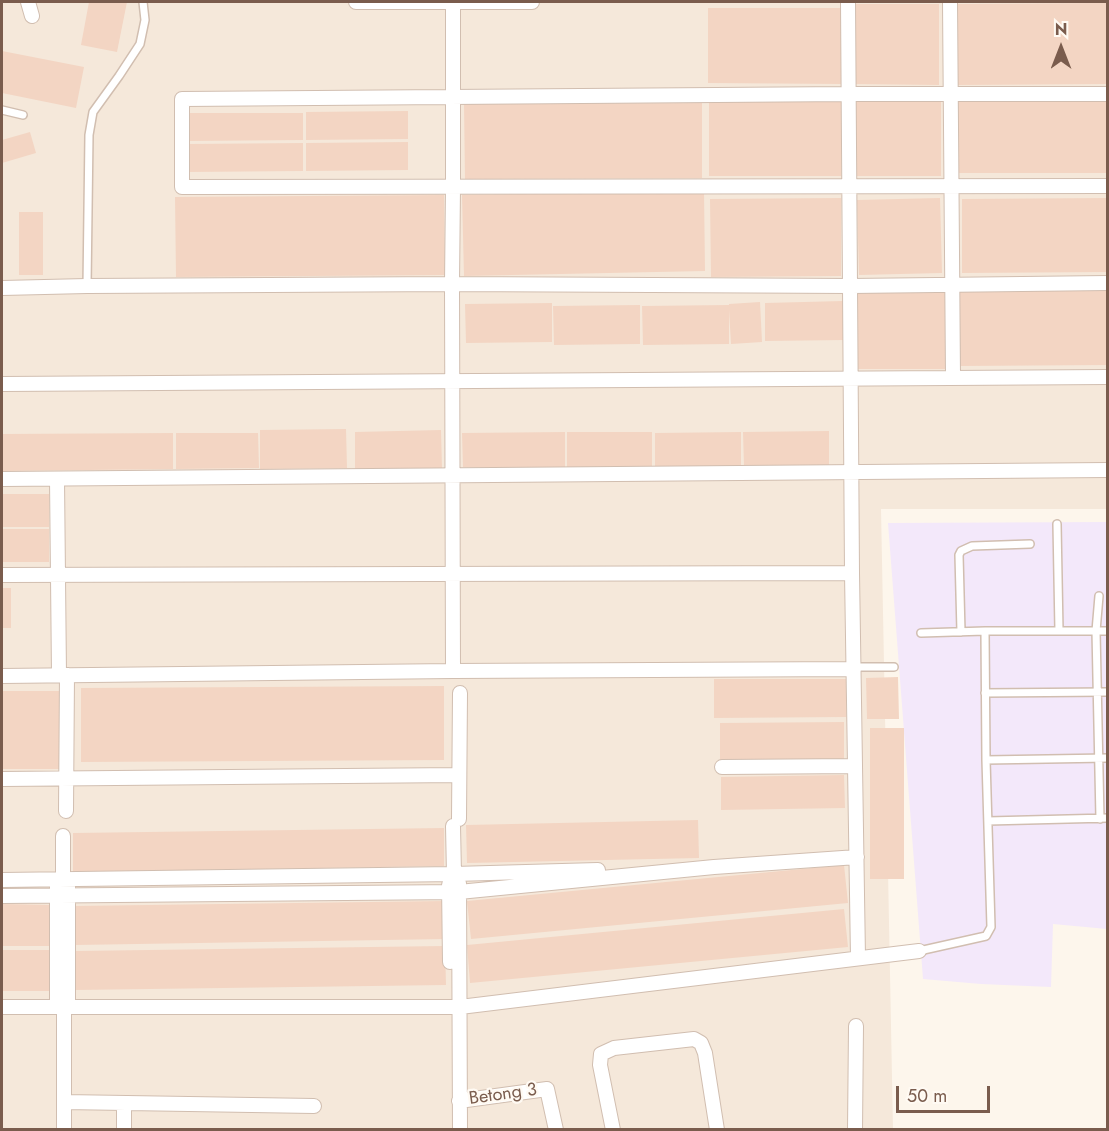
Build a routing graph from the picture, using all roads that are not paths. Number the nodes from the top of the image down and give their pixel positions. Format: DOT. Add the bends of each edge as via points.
graph roads {
  1 [pos="28,2"];
  2 [pos="143,2"];
  3 [pos="356,2"];
  4 [pos="453,2"];
  5 [pos="532,2"];
  6 [pos="848,2"];
  7 [pos="950,2"];
  8 [pos="32,16"];
  9 [pos="849,94"];
  10 [pos="951,94"];
  11 [pos="1107,94"];
  12 [pos="452,97"];
  13 [pos="2,110"];
  14 [pos="22,115"];
  15 [pos="850,186"];
  16 [pos="951,186"];
  17 [pos="1107,186"];
  18 [pos="453,187"];
  19 [pos="1107,283"];
  20 [pos="452,284"];
  21 [pos="952,285"];
  22 [pos="87,286"];
  23 [pos="851,286"];
  24 [pos="2,288"];
  25 [pos="953,377"];
  26 [pos="1107,377"];
  27 [pos="852,378"];
  28 [pos="453,382"];
  29 [pos="2,384"];
  30 [pos="1107,470"];
  31 [pos="851,473"];
  32 [pos="453,475"];
  33 [pos="2,479"];
  34 [pos="57,479"];
  35 [pos="1057,524"];
  36 [pos="1030,544"];
  37 [pos="852,573"];
  38 [pos="453,574"];
  39 [pos="2,575"];
  40 [pos="57,575"];
  41 [pos="1099,596"];
  42 [pos="985,631"];
  43 [pos="1059,631"];
  44 [pos="1096,631"];
  45 [pos="1107,631"];
  46 [pos="961,632"];
  47 [pos="921,633"];
  48 [pos="894,667"];
  49 [pos="854,668"];
  50 [pos="453,671"];
  51 [pos="63,675"];
  52 [pos="2,676"];
  53 [pos="1097,692"];
  54 [pos="1107,692"];
  55 [pos="460,693"];
  56 [pos="985,693"];
  57 [pos="1103,758"];
  58 [pos="986,760"];
  59 [pos="855,766"];
  60 [pos="722,767"];
  61 [pos="459,775"];
  62 [pos="2,779"];
  63 [pos="66,779"];
  64 [pos="66,811"];
  65 [pos="1104,818"];
  66 [pos="988,821"];
  67 [pos="63,836"];
  68 [pos="857,856"];
  69 [pos="714,867"];
  70 [pos="454,874"];
  71 [pos="63,879"];
  72 [pos="2,880"];
  73 [pos="454,892"];
  74 [pos="2,896"];
  75 [pos="62,896"];
  76 [pos="919,951"];
  77 [pos="858,958"];
  78 [pos="2,1007"];
  79 [pos="63,1007"];
  80 [pos="456,1007"];
  81 [pos="856,1026"];
  82 [pos="459,1101"];
  83 [pos="64,1102"];
  84 [pos="124,1103"];
  85 [pos="314,1106"];
  86 [pos="64,1130"];
  87 [pos="124,1130"];
  88 [pos="460,1130"];
  89 [pos="556,1130"];
  90 [pos="613,1130"];
  91 [pos="717,1130"];
  92 [pos="855,1130"];
  1 -- 8 [label="street"];
  2 -- 22 [label="lane" via="145,20 140,44 93,112 89,135"];
  3 -- 4 [label="street"];
  4 -- 5 [label="street"];
  4 -- 12 [label="street"];
  6 -- 9 [label="street"];
  7 -- 10 [label="street"];
  9 -- 10 [label="street"];
  9 -- 12 [label="street"];
  9 -- 15 [label="street"];
  10 -- 11 [label="street"];
  10 -- 16 [label="street"];
  12 -- 18 [label="street"];
  12 -- 18 [label="street" via="182,99 182,188"];
  13 -- 14 [label="lane"];
  15 -- 16 [label="street"];
  15 -- 18 [label="street"];
  15 -- 23 [label="street"];
  16 -- 17 [label="street"];
  16 -- 21 [label="street"];
  18 -- 20 [label="street"];
  19 -- 21 [label="street"];
  20 -- 22 [label="street"];
  20 -- 23 [label="street"];
  20 -- 28 [label="street"];
  21 -- 23 [label="street"];
  21 -- 25 [label="street"];
  22 -- 24 [label="street"];
  23 -- 27 [label="street"];
  25 -- 26 [label="street"];
  25 -- 27 [label="street"];
  27 -- 28 [label="street"];
  27 -- 31 [label="street"];
  28 -- 29 [label="street"];
  28 -- 32 [label="street"];
  30 -- 31 [label="street"];
  31 -- 32 [label="street"];
  31 -- 37 [label="street"];
  32 -- 34 [label="street"];
  32 -- 38 [label="street"];
  33 -- 34 [label="street"];
  34 -- 40 [label="street"];
  35 -- 43 [label="lane"];
  36 -- 46 [label="lane" via="972,546 961,551"];
  37 -- 38 [label="street"];
  37 -- 49 [label="street"];
  38 -- 40 [label="street"];
  38 -- 50 [label="street"];
  39 -- 40 [label="street"];
  40 -- 51 [label="street"];
  41 -- 44 [label="lane"];
  42 -- 43 [label="lane"];
  42 -- 46 [label="lane"];
  42 -- 56 [label="lane"];
  43 -- 44 [label="lane"];
  44 -- 45 [label="lane"];
  44 -- 53 [label="lane"];
  46 -- 47 [label="lane"];
  48 -- 49 [label="lane"];
  49 -- 50 [label="street"];
  49 -- 59 [label="street"];
  50 -- 51 [label="street"];
  51 -- 52 [label="street"];
  51 -- 63 [label="street"];
  53 -- 54 [label="lane"];
  53 -- 56 [label="lane"];
  53 -- 57 [label="lane"];
  55 -- 61 [label="street"];
  56 -- 58 [label="lane"];
  57 -- 58 [label="lane"];
  57 -- 65 [label="lane"];
  58 -- 66 [label="lane"];
  59 -- 60 [label="street"];
  59 -- 68 [label="street"];
  61 -- 63 [label="street"];
  61 -- 70 [label="street"];
  62 -- 63 [label="street"];
  63 -- 64 [label="street"];
  65 -- 66 [label="lane"];
  66 -- 76 [label="lane" via="991,927 986,936"];
  67 -- 71 [label="street"];
  68 -- 69 [label="street"];
  68 -- 77 [label="street"];
  69 -- 70 [label="street"];
  69 -- 73 [label="street"];
  70 -- 71 [label="street"];
  70 -- 73 [label="street"];
  71 -- 72 [label="street"];
  71 -- 75 [label="street"];
  73 -- 75 [label="street"];
  73 -- 80 [label="street"];
  74 -- 75 [label="street"];
  75 -- 79 [label="street"];
  76 -- 77 [label="street"];
  77 -- 80 [label="street"];
  78 -- 79 [label="street"];
  79 -- 80 [label="street"];
  79 -- 83 [label="street"];
  80 -- 82 [label="street"];
  81 -- 92 [label="street"];
  82 -- 88 [label="street"];
  82 -- 89 [label="street, Betong 3" via="547,1089"];
  83 -- 84 [label="street"];
  83 -- 86 [label="street"];
  84 -- 85 [label="street"];
  84 -- 87 [label="street"];
  90 -- 91 [label="street" via="601,1054 614,1048 694,1039 701,1043 705,1053"];
}
